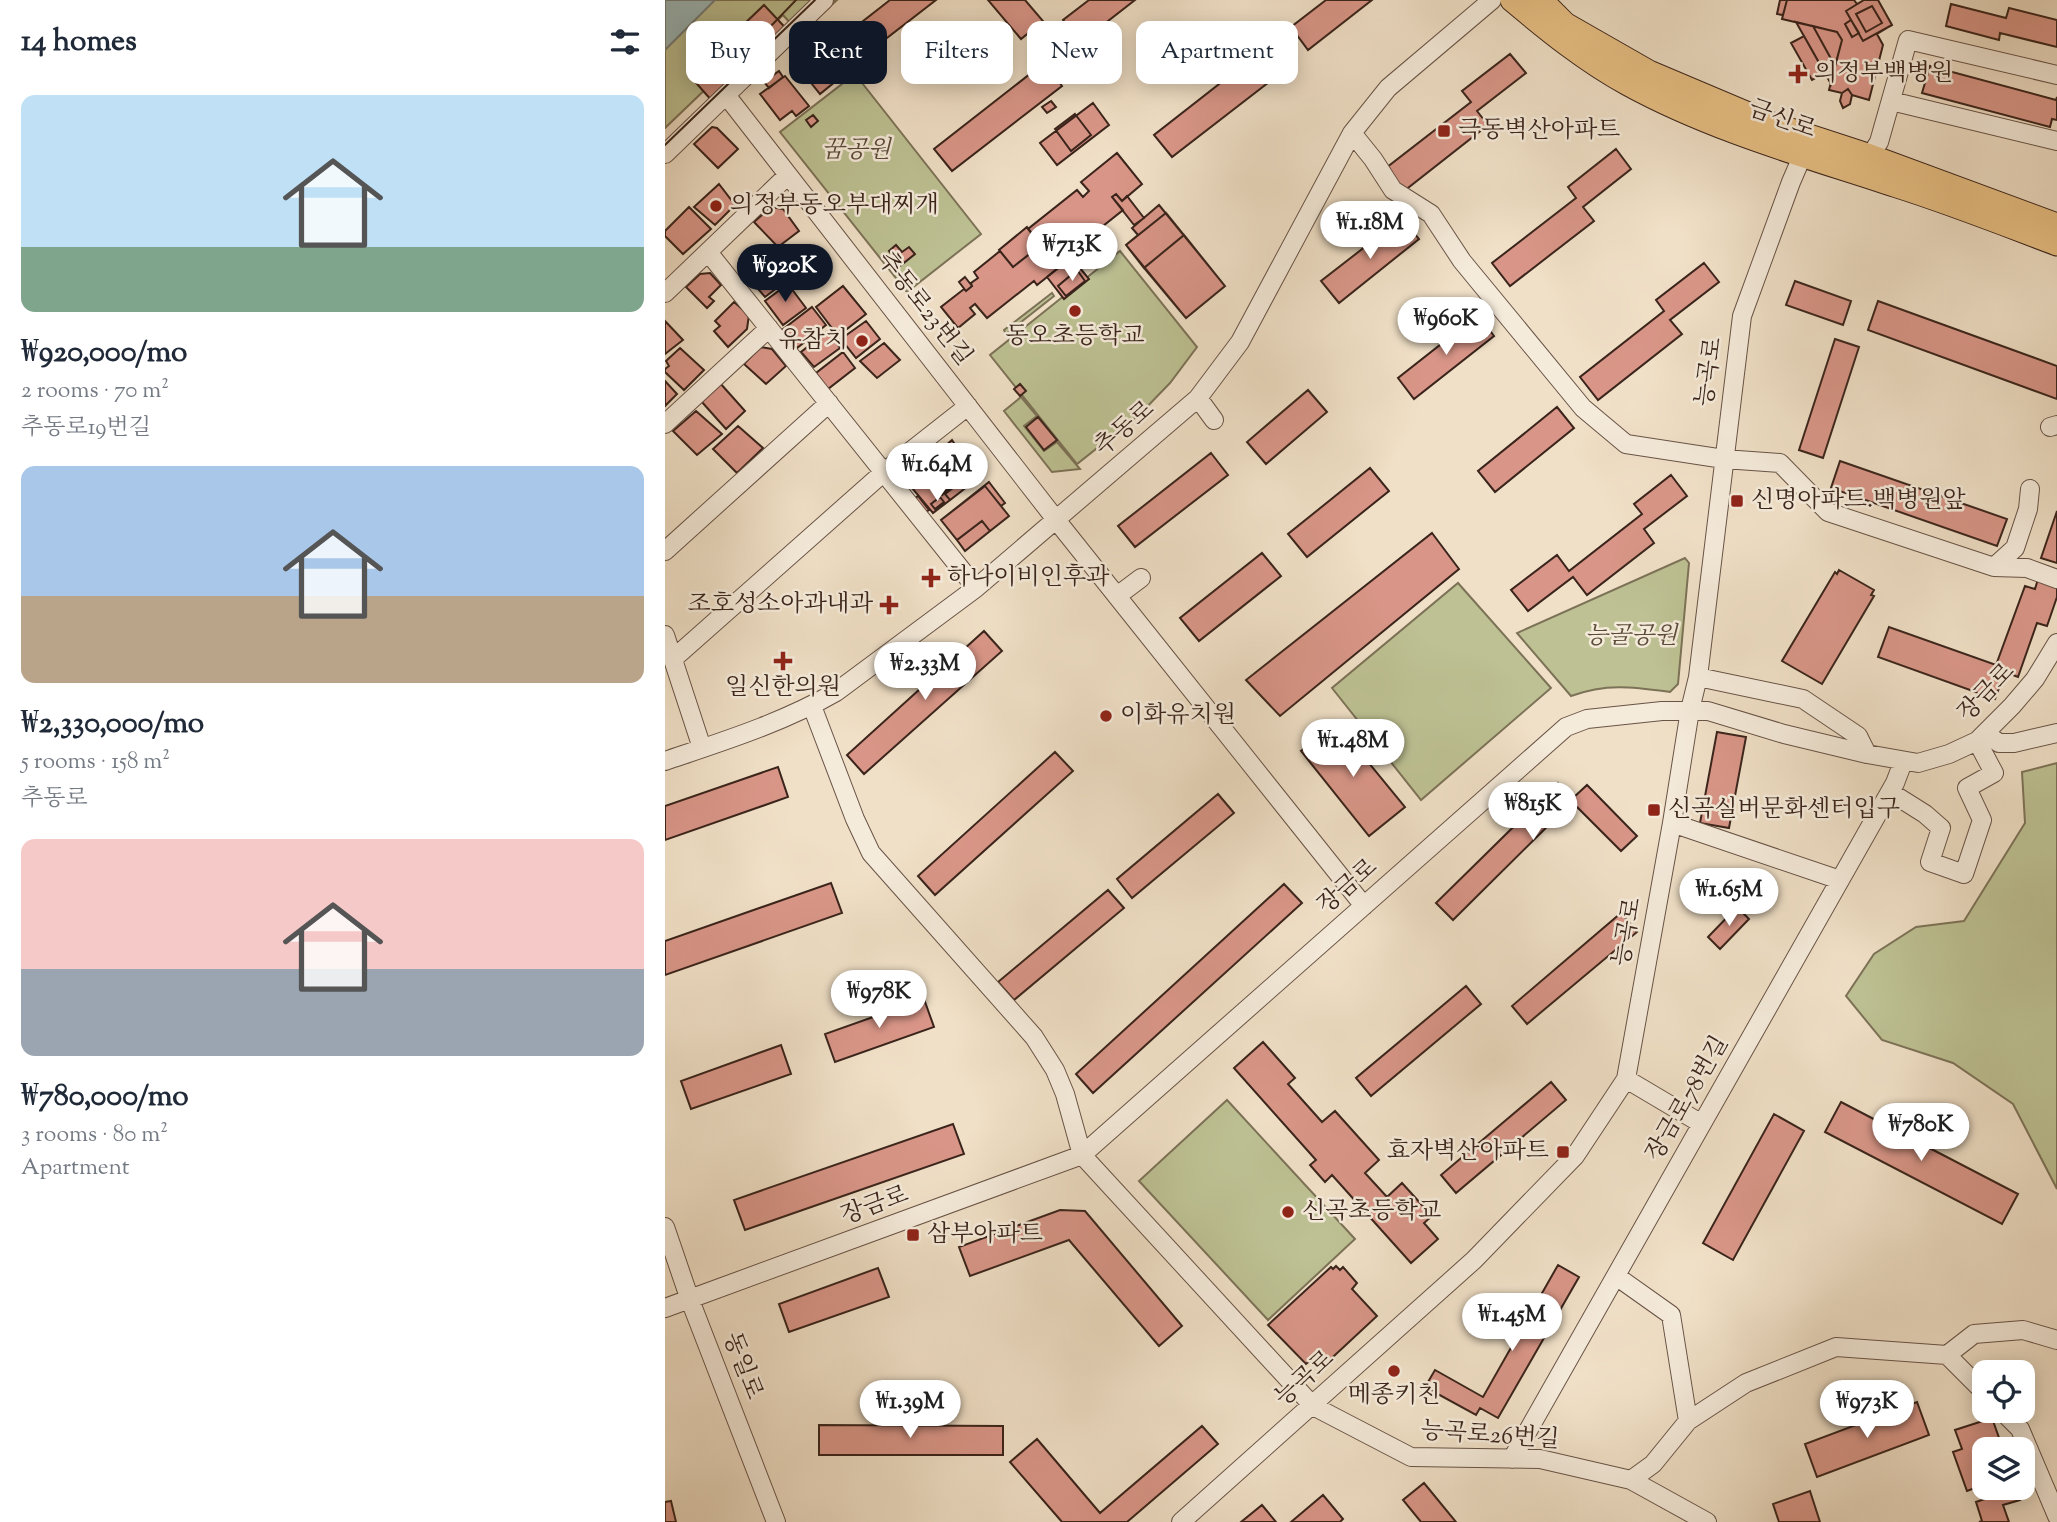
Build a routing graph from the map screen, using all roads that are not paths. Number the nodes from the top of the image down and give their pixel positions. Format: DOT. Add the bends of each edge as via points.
graph roads {
  1 [pos="824,0"];
  2 [pos="1492,0"];
  3 [pos="1512,0"];
  4 [pos="1541,0"];
  5 [pos="2057,75"];
  6 [pos="726,95"];
  7 [pos="1891,101"];
  8 [pos="1352,133"];
  9 [pos="2057,141"];
  10 [pos="1806,147"];
  11 [pos="665,154"];
  12 [pos="1870,156"];
  13 [pos="788,175"];
  14 [pos="2057,225"];
  15 [pos="2057,244"];
  16 [pos="708,251"];
  17 [pos="665,293"];
  18 [pos="769,328"];
  19 [pos="1198,398"];
  20 [pos="829,403"];
  21 [pos="968,406"];
  22 [pos="1214,420"];
  23 [pos="665,424"];
  24 [pos="1724,459"];
  25 [pos="884,472"];
  26 [pos="2030,489"];
  27 [pos="1058,521"];
  28 [pos="665,551"];
  29 [pos="1994,566"];
  30 [pos="1141,578"];
  31 [pos="2057,579"];
  32 [pos="976,588"];
  33 [pos="1117,596"];
  34 [pos="665,635"];
  35 [pos="2057,643"];
  36 [pos="673,659"];
  37 [pos="1698,677"];
  38 [pos="812,706"];
  39 [pos="1690,710"];
  40 [pos="2057,733"];
  41 [pos="1981,737"];
  42 [pos="702,748"];
  43 [pos="1867,754"];
  44 [pos="665,761"];
  45 [pos="1903,762"];
  46 [pos="1890,792"];
  47 [pos="1672,823"];
  48 [pos="1840,880"];
  49 [pos="1364,906"];
  50 [pos="1626,1079"];
  51 [pos="1702,1124"];
  52 [pos="1081,1156"];
  53 [pos="665,1227"];
  54 [pos="1616,1276"];
  55 [pos="689,1300"];
  56 [pos="665,1308"];
  57 [pos="2057,1340"];
  58 [pos="1947,1355"];
  59 [pos="1972,1380"];
  60 [pos="1313,1406"];
  61 [pos="1688,1421"];
  62 [pos="2014,1423"];
  63 [pos="1512,1459"];
  64 [pos="1653,1464"];
  65 [pos="1632,1480"];
  66 [pos="1659,1496"];
  67 [pos="2057,1516"];
  68 [pos="776,1522"];
  69 [pos="1181,1522"];
  70 [pos="1707,1522"];
  1 -- 6 [label="street"];
  2 -- 8 [label="street, 추동로" via="1388,88"];
  3 -- 10 [label="main road, 금신로" via="1579,54 1629,85 1765,144"];
  4 -- 10 [label="main road, 금신로" via="1565,24 1649,72 1772,124"];
  5 -- 7 [label="street" via="1908,40"];
  6 -- 11 [label="street"];
  6 -- 13 [label="street, 추동로23번길"];
  7 -- 9 [label="street"];
  7 -- 12 [label="street"];
  8 -- 19 [label="street, 추동로" via="1240,342"];
  8 -- 24 [label="street" via="1393,190 1431,214 1462,261 1583,408 1626,444"];
  10 -- 12 [label="main road, 금신로"];
  10 -- 15 [label="main road, 금신로"];
  10 -- 24 [label="street, 능곡로" via="1742,316"];
  12 -- 14 [label="main road, 금신로"];
  13 -- 16 [label="street"];
  13 -- 21 [label="street, 추동로23번길"];
  16 -- 17 [label="street"];
  16 -- 18 [label="street"];
  18 -- 20 [label="street"];
  18 -- 23 [label="street"];
  19 -- 22 [label="street"];
  19 -- 27 [label="street, 추동로"];
  20 -- 25 [label="street"];
  20 -- 28 [label="street"];
  21 -- 25 [label="street"];
  21 -- 27 [label="street, 추동로23번길"];
  24 -- 29 [label="street" via="1780,463 1828,512"];
  24 -- 37 [label="street, 능곡로"];
  25 -- 32 [label="street"];
  25 -- 36 [label="street"];
  26 -- 29 [label="street" via="2015,548"];
  27 -- 32 [label="street, 추동로"];
  27 -- 33 [label="street, 추동로23번길"];
  29 -- 31 [label="street" via="2027,568"];
  30 -- 33 [label="street"];
  32 -- 38 [label="street, 추동로"];
  33 -- 49 [label="street, 추동로23번길"];
  34 -- 36 [label="street"];
  35 -- 41 [label="street, 장금로" via="2035,679"];
  36 -- 42 [label="street"];
  37 -- 39 [label="street, 능곡로"];
  37 -- 43 [label="street" via="1803,699 1858,736"];
  38 -- 42 [label="street, 추동로"];
  38 -- 52 [label="street" via="871,853 1034,1037 1065,1094"];
  39 -- 43 [label="street, 장금로"];
  39 -- 47 [label="street, 능곡로"];
  39 -- 49 [label="street, 장금로" via="1587,719 1566,727"];
  40 -- 41 [label="street" via="2014,743"];
  41 -- 45 [label="street, 장금로" via="1930,761"];
  41 -- 46 [label="street" via="1994,773 1967,788 1982,820 1965,874 1930,862 1941,828"];
  42 -- 44 [label="street, 추동로"];
  43 -- 45 [label="street, 장금로"];
  45 -- 46 [label="street, 장금로78번길"];
  46 -- 48 [label="street, 장금로78번길"];
  47 -- 48 [label="street"];
  47 -- 50 [label="street, 능곡로"];
  48 -- 51 [label="street, 장금로78번길"];
  49 -- 52 [label="street, 장금로"];
  50 -- 51 [label="street"];
  50 -- 60 [label="street, 능곡로" via="1576,1156 1474,1260"];
  51 -- 54 [label="street, 장금로78번길"];
  52 -- 55 [label="street, 장금로"];
  52 -- 60 [label="street, 능곡로26번길"];
  53 -- 55 [label="street, 동일로"];
  54 -- 61 [label="street" via="1671,1315"];
  54 -- 63 [label="street, 장금로78번길"];
  55 -- 56 [label="street, 장금로"];
  55 -- 68 [label="street, 동일로"];
  57 -- 58 [label="street" via="2023,1330 1974,1334"];
  58 -- 59 [label="street"];
  58 -- 61 [label="street" via="1836,1347 1746,1383"];
  60 -- 63 [label="street, 능곡로26번길" via="1411,1457"];
  60 -- 69 [label="street, 능곡로"];
  61 -- 64 [label="street"];
  62 -- 67 [label="street"];
  63 -- 65 [label="street, 능곡로26번길" via="1540,1460"];
  64 -- 65 [label="street"];
  64 -- 66 [label="street" via="1647,1479"];
  65 -- 66 [label="street, 능곡로26번길"];
  66 -- 70 [label="street, 능곡로26번길"];
}
